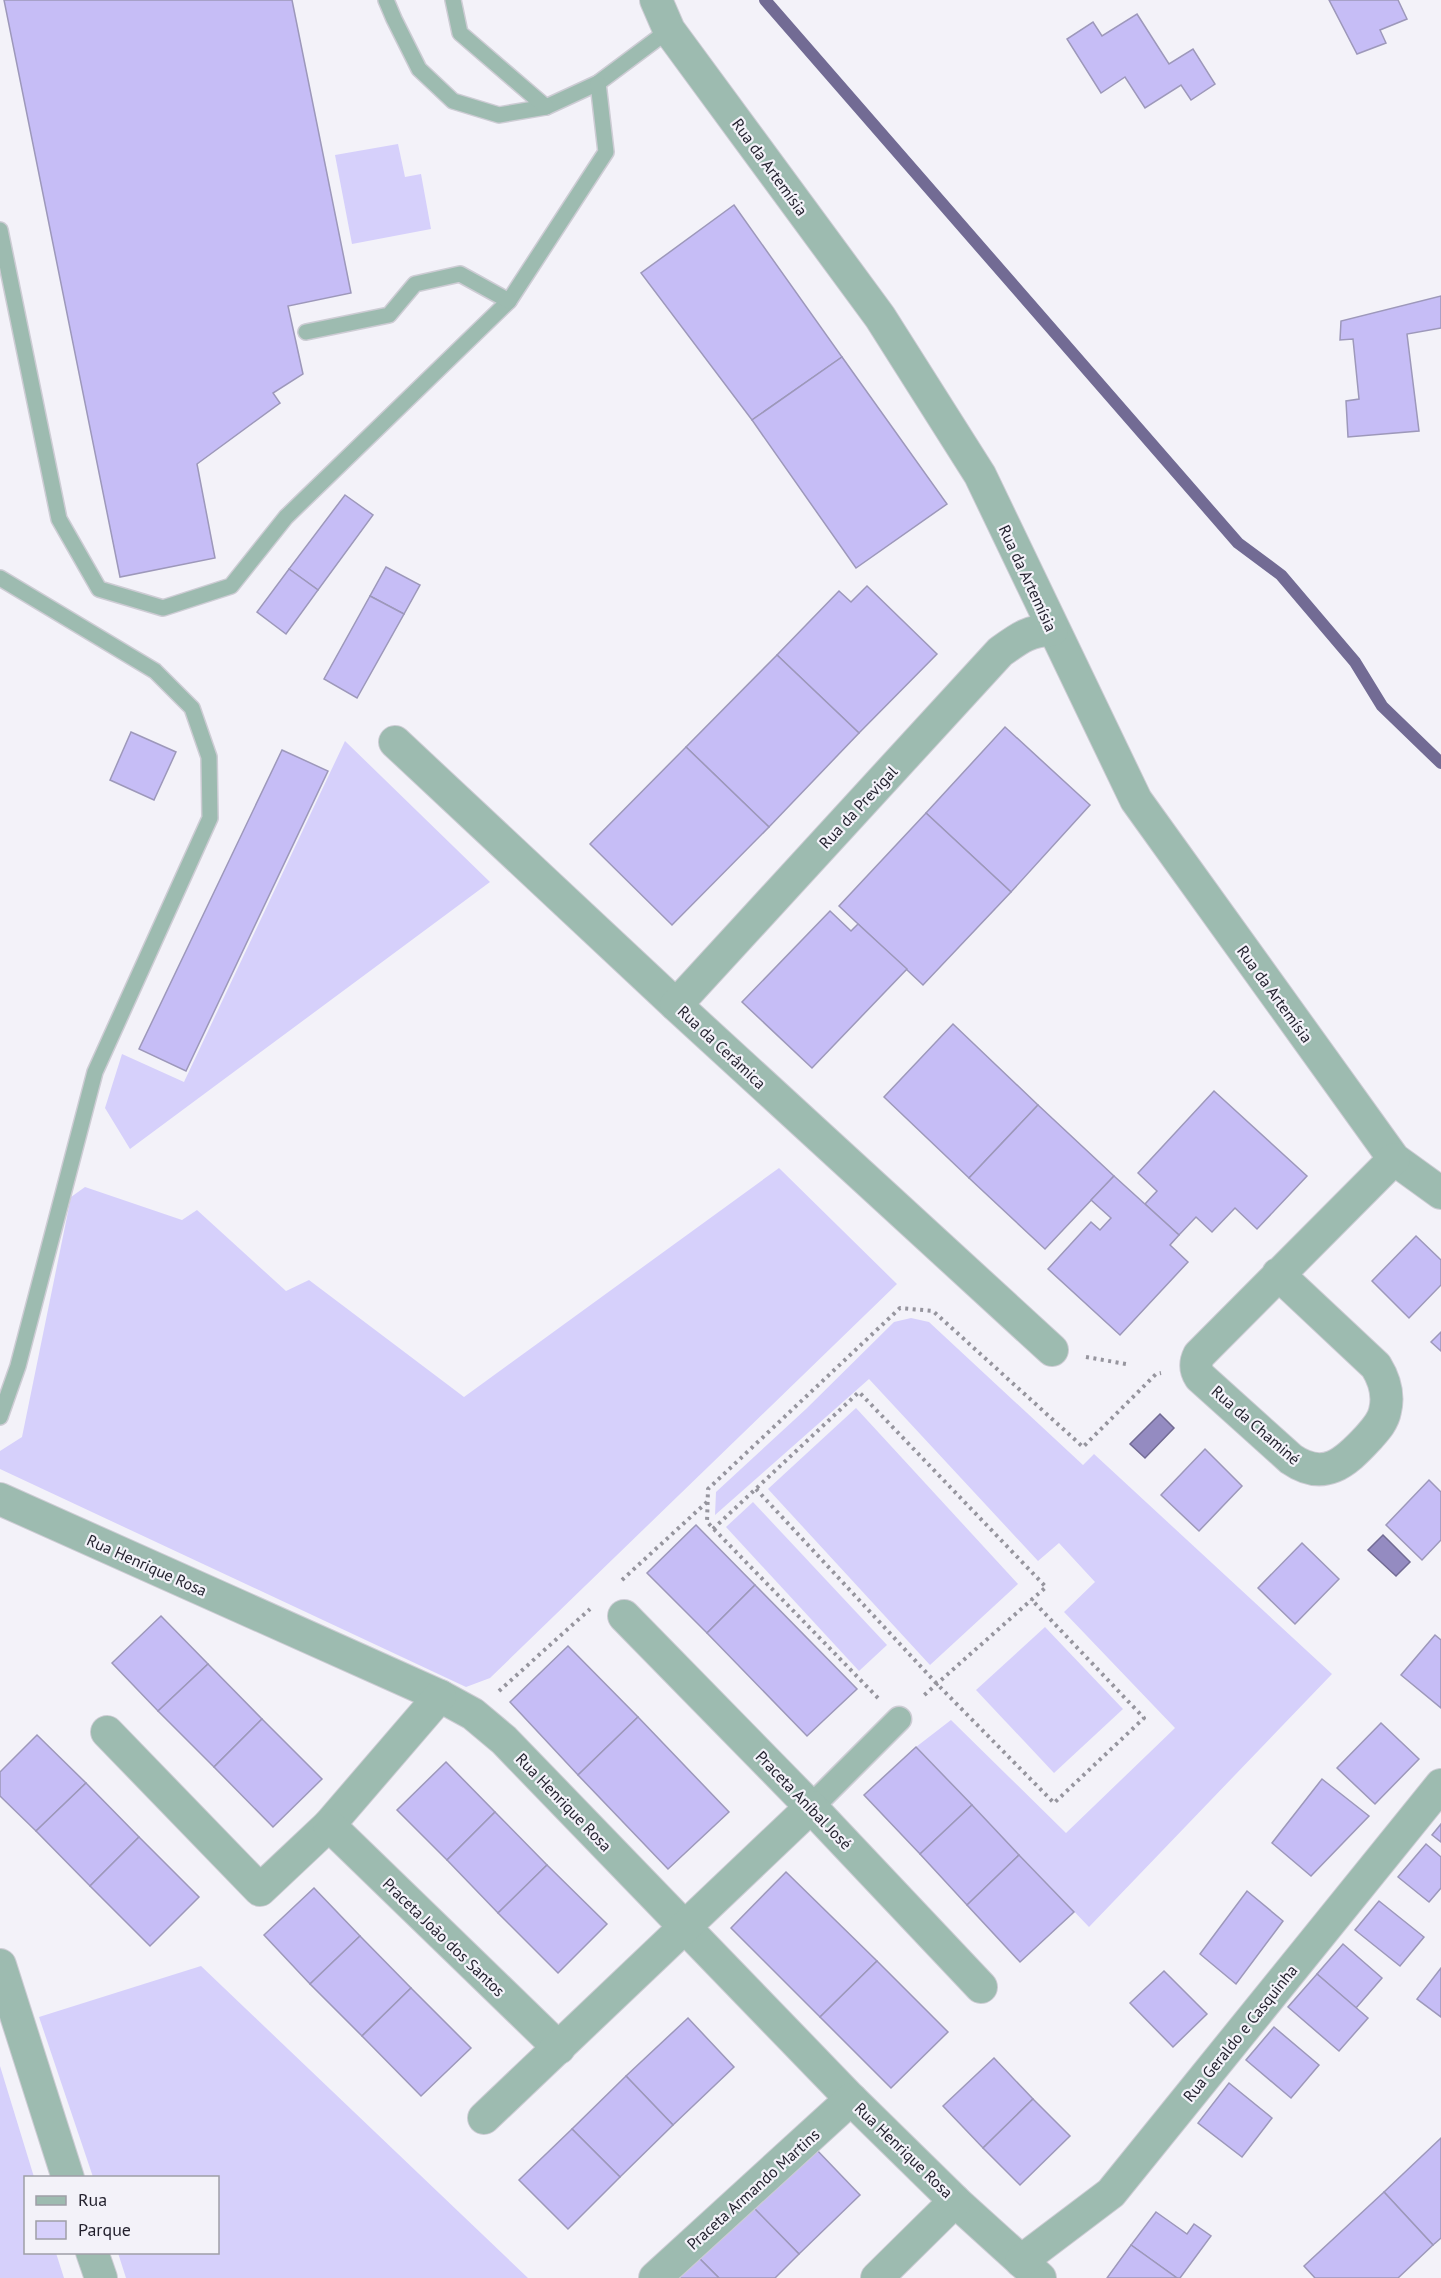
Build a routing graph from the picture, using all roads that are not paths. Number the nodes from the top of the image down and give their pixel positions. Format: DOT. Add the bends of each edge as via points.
graph roads {
  1 [pos="387,0"];
  2 [pos="453,0"];
  3 [pos="656,0"];
  4 [pos="669,30"];
  5 [pos="598,83"];
  6 [pos="546,107"];
  7 [pos="0,230"];
  8 [pos="509,301"];
  9 [pos="306,332"];
  10 [pos="0,578"];
  11 [pos="1052,630"];
  12 [pos="395,742"];
  13 [pos="676,1005"];
  14 [pos="1394,1159"];
  15 [pos="1441,1192"];
  16 [pos="1278,1274"];
  17 [pos="1052,1350"];
  18 [pos="0,1417"];
  19 [pos="0,1498"];
  20 [pos="624,1616"];
  21 [pos="440,1696"];
  22 [pos="898,1719"];
  23 [pos="107,1732"];
  24 [pos="1441,1785"];
  25 [pos="811,1807"];
  26 [pos="329,1825"];
  27 [pos="684,1926"];
  28 [pos="0,1965"];
  29 [pos="981,1987"];
  30 [pos="559,2048"];
  31 [pos="851,2099"];
  32 [pos="484,2118"];
  33 [pos="67,2176"];
  34 [pos="955,2201"];
  35 [pos="92,2254"];
  36 [pos="1030,2270"];
  37 [pos="100,2278"];
  38 [pos="655,2278"];
  39 [pos="877,2278"];
  1 -- 6 [label="lane" via="419,69 453,101 500,115"];
  2 -- 6 [label="lane" via="460,33"];
  3 -- 4 [label="street, Rua da Artemísia"];
  4 -- 5 [label="lane"];
  4 -- 11 [label="street, Rua da Artemísia" via="880,317 980,475"];
  5 -- 6 [label="lane"];
  5 -- 8 [label="lane" via="606,152"];
  7 -- 8 [label="lane" via="59,519 99,589 163,608 231,586 286,517"];
  8 -- 9 [label="lane" via="460,274 415,284 389,315"];
  10 -- 18 [label="lane" via="155,671 192,708 209,757 210,818 95,1072 18,1366"];
  11 -- 13 [label="street, Rua da Previgal" via="1036,630 1000,652"];
  11 -- 14 [label="street, Rua da Artemísia" via="1136,800"];
  12 -- 13 [label="street, Rua da Cerâmica"];
  13 -- 17 [label="street, Rua da Cerâmica"];
  14 -- 15 [label="street, Rua da Artemísia"];
  14 -- 16 [label="street, Rua da Chaminé"];
  16 -- 16 [label="street, Rua da Chaminé" via="1199,1355 1197,1372 1298,1464 1316,1469 1335,1466 1348,1460 1382,1421 1386,1400 1383,1377 1377,1366"];
  19 -- 21 [label="street, Rua Henrique Rosa"];
  20 -- 25 [label="street, Praceta Aníbal José"];
  21 -- 26 [label="street"];
  21 -- 27 [label="street, Rua Henrique Rosa" via="473,1714 504,1740"];
  22 -- 25 [label="street"];
  23 -- 26 [label="street" via="260,1890"];
  24 -- 36 [label="street, Rua Geraldo e Casquinha" via="1111,2193"];
  25 -- 27 [label="street"];
  25 -- 29 [label="street, Praceta Aníbal José"];
  26 -- 30 [label="street, Praceta João dos Santos"];
  27 -- 30 [label="street"];
  27 -- 31 [label="street, Rua Henrique Rosa"];
  28 -- 33 [label="street"];
  30 -- 32 [label="street"];
  31 -- 34 [label="street, Rua Henrique Rosa"];
  31 -- 38 [label="street, Praceta Armando Martins"];
  34 -- 36 [label="street, Rua Henrique Rosa"];
  34 -- 39 [label="street"];
  35 -- 37 [label="street"];
}
